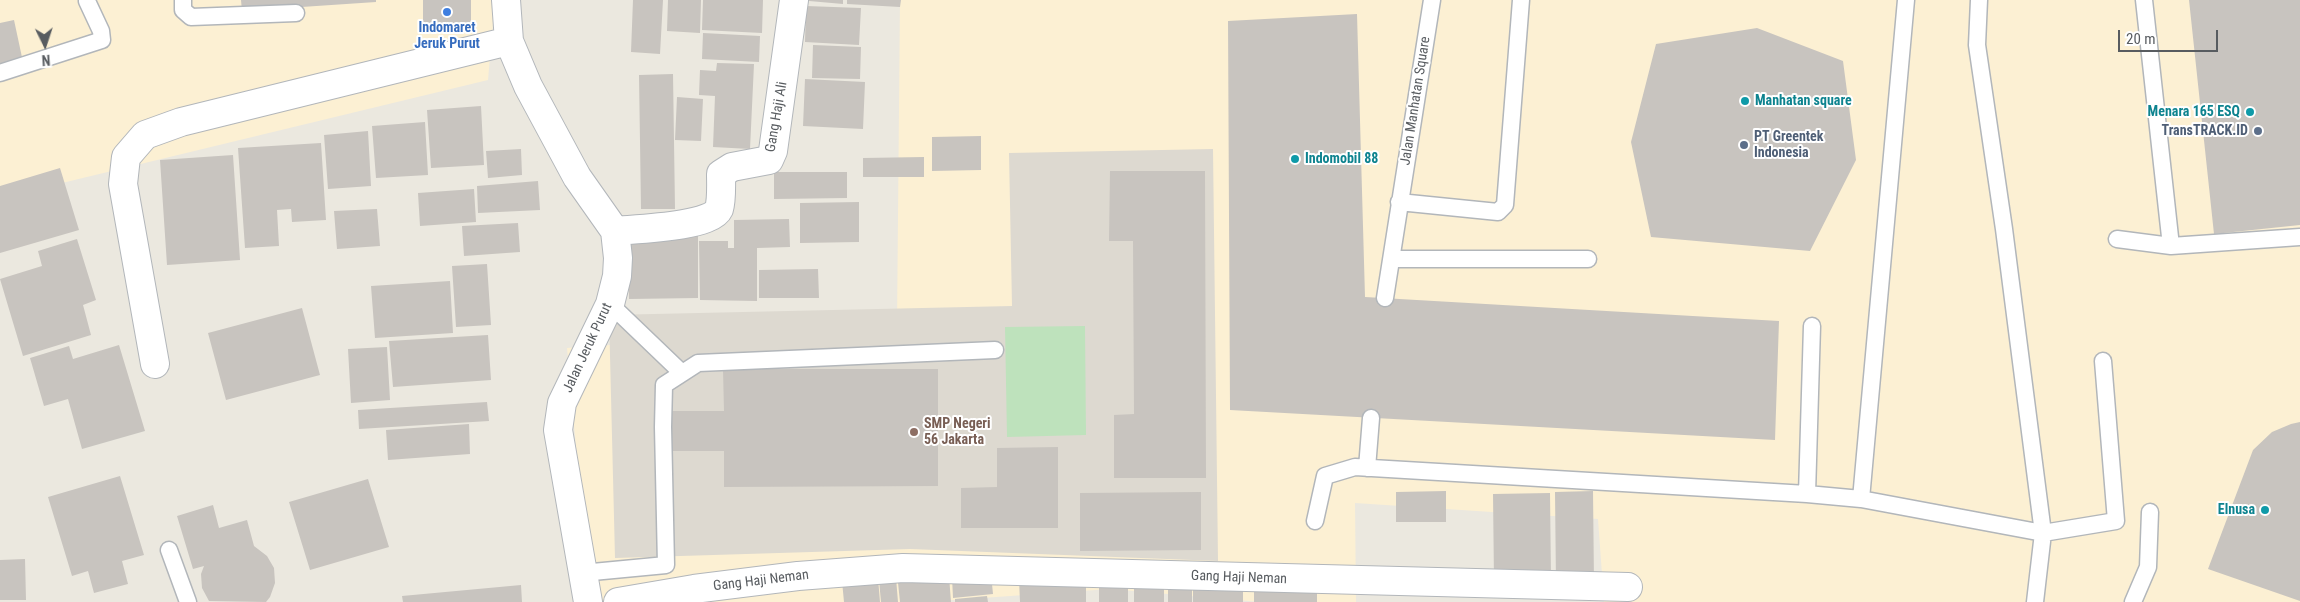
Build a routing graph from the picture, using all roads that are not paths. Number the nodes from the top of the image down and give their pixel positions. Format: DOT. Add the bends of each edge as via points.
graph roads {
  1 [pos="183,0"];
  2 [pos="506,0"];
  3 [pos="794,0"];
  4 [pos="1432,0"];
  5 [pos="1521,0"];
  6 [pos="1906,0"];
  7 [pos="1980,0"];
  8 [pos="2144,0"];
  9 [pos="87,1"];
  10 [pos="296,13"];
  11 [pos="509,41"];
  12 [pos="0,73"];
  13 [pos="1399,202"];
  14 [pos="615,231"];
  15 [pos="2300,237"];
  16 [pos="2117,239"];
  17 [pos="2171,246"];
  18 [pos="1393,259"];
  19 [pos="1588,259"];
  20 [pos="1385,298"];
  21 [pos="610,304"];
  22 [pos="1812,326"];
  23 [pos="994,350"];
  24 [pos="2103,362"];
  25 [pos="155,364"];
  26 [pos="682,373"];
  27 [pos="1371,418"];
  28 [pos="1367,468"];
  29 [pos="1807,494"];
  30 [pos="1861,499"];
  31 [pos="2150,512"];
  32 [pos="1315,521"];
  33 [pos="2043,533"];
  34 [pos="169,550"];
  35 [pos="582,573"];
  36 [pos="1628,587"];
  37 [pos="188,602"];
  38 [pos="588,602"];
  39 [pos="618,602"];
  40 [pos="2035,602"];
  41 [pos="2133,602"];
  1 -- 10 [label="lane" via="183,10 191,17"];
  2 -- 11 [label="street, Jalan Jeruk Purut"];
  3 -- 14 [label="street, Gang Haji Ali" via="773,151 769,160 732,167 722,174 719,208 714,215 699,221"];
  4 -- 13 [label="lane, Jalan Manhatan Square"];
  5 -- 13 [label="lane" via="1505,205 1498,212"];
  6 -- 30 [label="lane"];
  7 -- 33 [label="lane" via="1977,45"];
  8 -- 17 [label="lane"];
  9 -- 12 [label="lane" via="102,40"];
  11 -- 14 [label="street, Jalan Jeruk Purut" via="528,86 577,177"];
  11 -- 25 [label="street" via="181,122 145,135 126,157 123,184"];
  13 -- 18 [label="lane, Jalan Manhatan Square"];
  14 -- 21 [label="street, Jalan Jeruk Purut" via="617,276"];
  15 -- 17 [label="lane"];
  16 -- 17 [label="lane"];
  18 -- 19 [label="lane"];
  18 -- 20 [label="lane, Jalan Manhatan Square"];
  21 -- 26 [label="lane"];
  21 -- 35 [label="street, Jalan Jeruk Purut" via="562,403 558,430"];
  22 -- 29 [label="lane"];
  23 -- 26 [label="lane" via="698,363"];
  24 -- 33 [label="lane" via="2116,522"];
  26 -- 35 [label="lane" via="664,385 666,565"];
  27 -- 28 [label="lane"];
  28 -- 29 [label="lane"];
  28 -- 32 [label="lane" via="1355,467 1325,476"];
  29 -- 30 [label="lane"];
  30 -- 33 [label="lane"];
  31 -- 41 [label="lane" via="2148,567"];
  33 -- 40 [label="lane"];
  34 -- 37 [label="lane"];
  35 -- 38 [label="street, Jalan Jeruk Purut"];
  36 -- 39 [label="street, Gang Haji Neman" via="903,568 798,576"];
}
